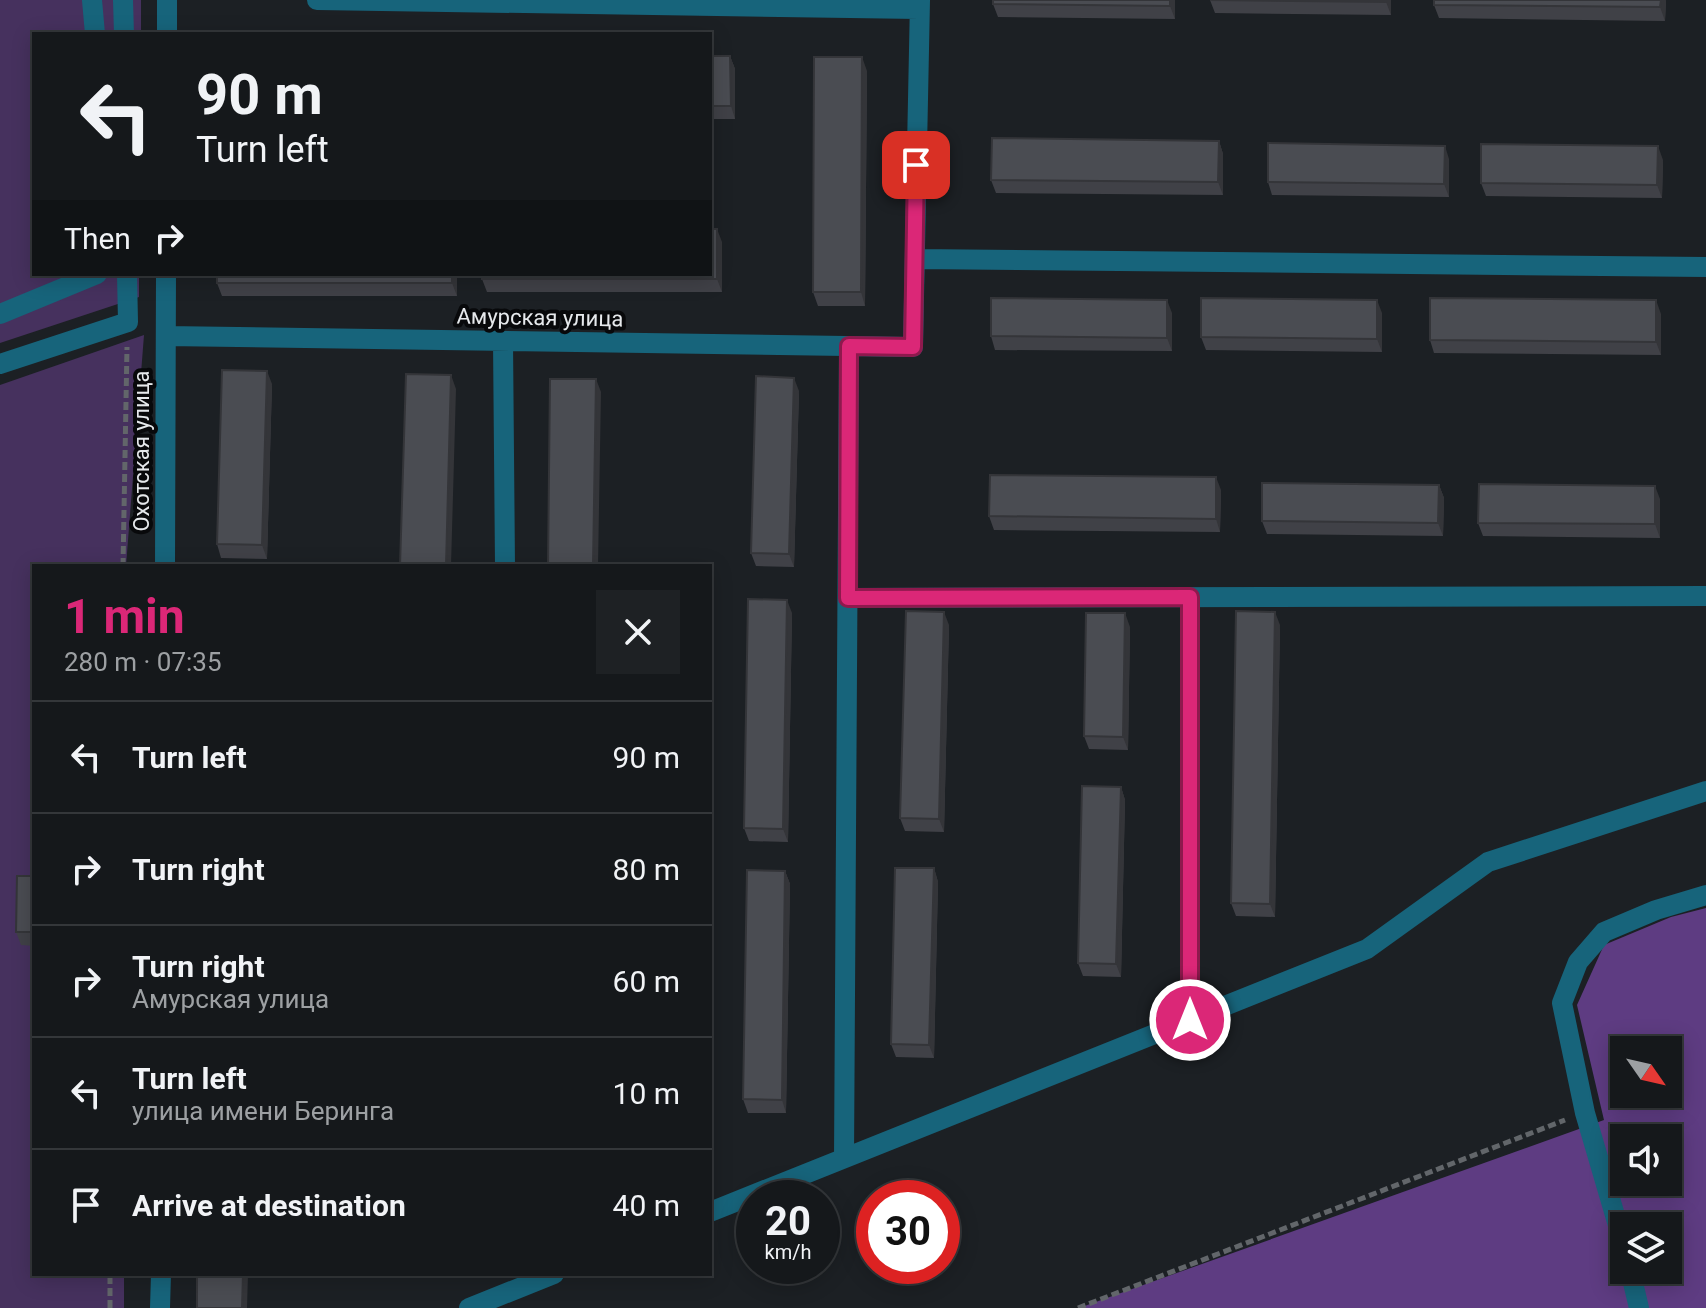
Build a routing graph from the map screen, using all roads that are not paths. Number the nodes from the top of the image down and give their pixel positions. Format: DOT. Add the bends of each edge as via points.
graph roads {
  1 [pos="92,0"];
  2 [pos="123,0"];
  3 [pos="167,0"];
  4 [pos="317,0"];
  5 [pos="920,5"];
  6 [pos="95,32"];
  7 [pos="124,32"];
  8 [pos="167,32"];
  9 [pos="915,259"];
  10 [pos="1706,267"];
  11 [pos="92,276"];
  12 [pos="127,276"];
  13 [pos="166,276"];
  14 [pos="0,314"];
  15 [pos="166,336"];
  16 [pos="503,341"];
  17 [pos="849,346"];
  18 [pos="0,364"];
  19 [pos="165,564"];
  20 [pos="505,564"];
  21 [pos="1706,596"];
  22 [pos="1190,597"];
  23 [pos="848,598"];
  24 [pos="1706,791"];
  25 [pos="1706,895"];
  26 [pos="1190,1020"];
  27 [pos="844,1158"];
  28 [pos="712,1211"];
  29 [pos="1614,1212"];
  30 [pos="161,1276"];
  31 [pos="544,1276"];
  32 [pos="509,1283"];
  33 [pos="1633,1284"];
  34 [pos="160,1308"];
  35 [pos="469,1308"];
  36 [pos="1639,1308"];
  1 -- 6 [label="street"];
  2 -- 7 [label="street"];
  3 -- 8 [label="street"];
  4 -- 5 [label="street"];
  5 -- 9 [label="street"];
  9 -- 10 [label="street"];
  9 -- 17 [label="street, Амурская улица" via="913,347"];
  11 -- 14 [label="street"];
  12 -- 18 [label="street" via="128,322"];
  13 -- 15 [label="street, Охотская улица"];
  15 -- 16 [label="street, Амурская улица"];
  15 -- 19 [label="street, Охотская улица"];
  16 -- 17 [label="street, Амурская улица"];
  16 -- 20 [label="street"];
  17 -- 23 [label="street"];
  21 -- 22 [label="street"];
  22 -- 23 [label="street"];
  22 -- 26 [label="street"];
  23 -- 27 [label="street"];
  24 -- 26 [label="street" via="1488,862 1367,949"];
  25 -- 29 [label="street" via="1604,932 1578,962 1562,1003 1585,1113"];
  26 -- 27 [label="street"];
  27 -- 28 [label="street"];
  30 -- 34 [label="street"];
  31 -- 32 [label="street"];
  32 -- 35 [label="street"];
  33 -- 36 [label="street"];
}
